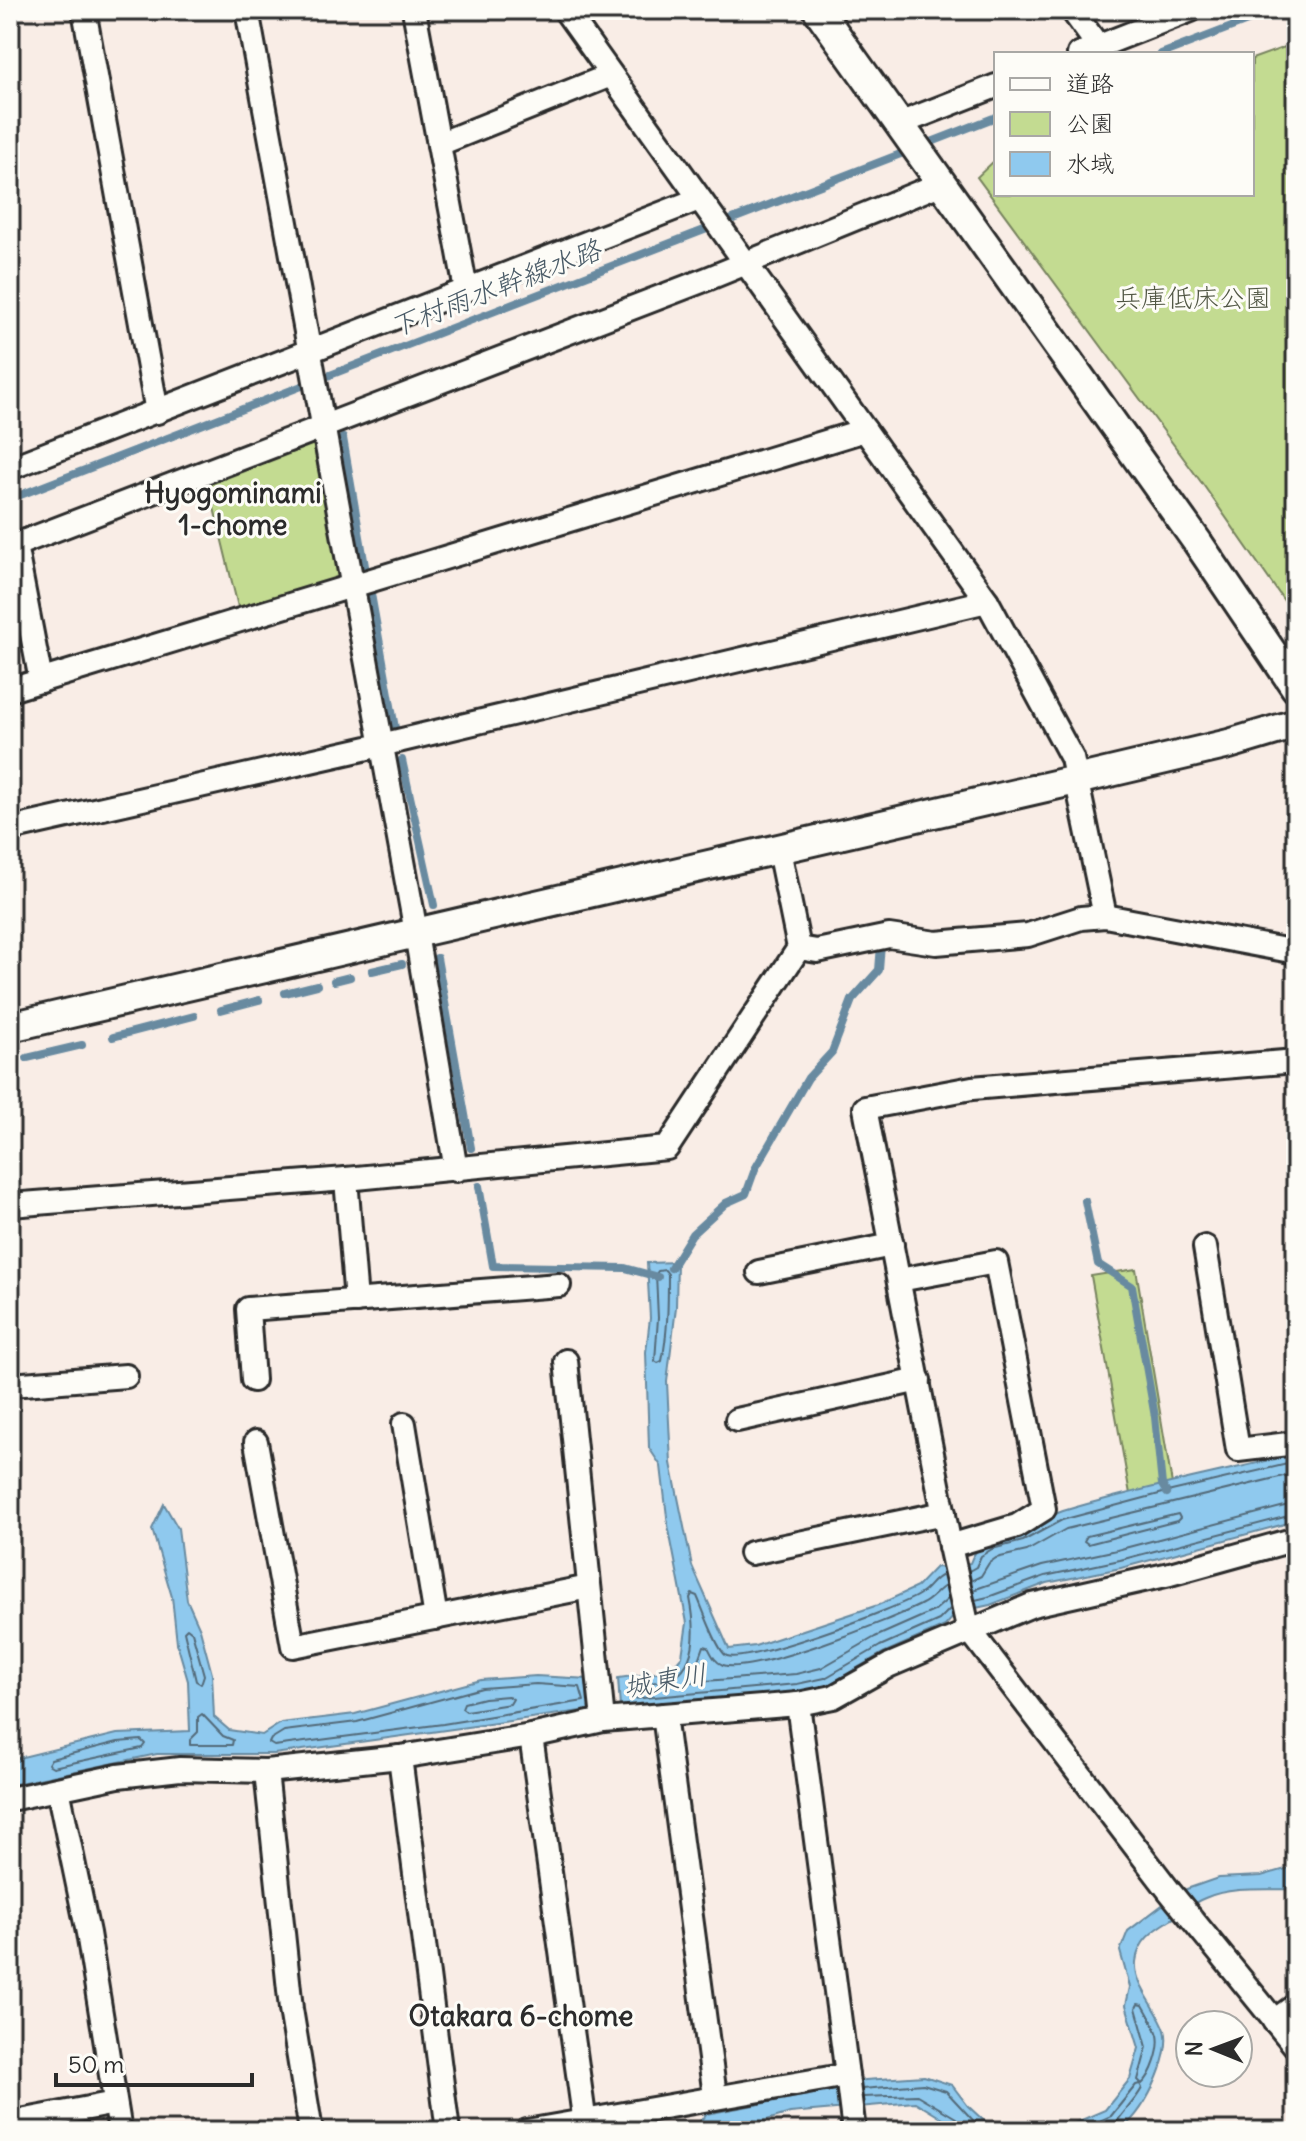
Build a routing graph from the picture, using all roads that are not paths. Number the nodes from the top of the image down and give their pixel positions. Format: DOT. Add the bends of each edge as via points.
graph roads {
  1 [pos="84,10"];
  2 [pos="247,10"];
  3 [pos="414,10"];
  4 [pos="565,10"];
  5 [pos="818,10"];
  6 [pos="1072,10"];
  7 [pos="1191,10"];
  8 [pos="1088,50"];
  9 [pos="611,75"];
  10 [pos="994,87"];
  11 [pos="902,128"];
  12 [pos="439,144"];
  13 [pos="934,175"];
  14 [pos="701,202"];
  15 [pos="738,254"];
  16 [pos="466,290"];
  17 [pos="311,358"];
  18 [pos="157,412"];
  19 [pos="321,417"];
  20 [pos="865,430"];
  21 [pos="10,468"];
  22 [pos="12,546"];
  23 [pos="353,587"];
  24 [pos="987,601"];
  25 [pos="41,681"];
  26 [pos="1296,688"];
  27 [pos="10,690"];
  28 [pos="1296,724"];
  29 [pos="381,745"];
  30 [pos="1076,780"];
  31 [pos="10,829"];
  32 [pos="779,850"];
  33 [pos="1105,916"];
  34 [pos="416,933"];
  35 [pos="799,948"];
  36 [pos="1296,952"];
  37 [pos="10,1027"];
  38 [pos="1296,1061"];
  39 [pos="456,1170"];
  40 [pos="346,1179"];
  41 [pos="10,1205"];
  42 [pos="892,1245"];
  43 [pos="1205,1247"];
  44 [pos="759,1272"];
  45 [pos="899,1280"];
  46 [pos="559,1285"];
  47 [pos="356,1301"];
  48 [pos="566,1361"];
  49 [pos="126,1376"];
  50 [pos="253,1380"];
  51 [pos="919,1380"];
  52 [pos="10,1385"];
  53 [pos="737,1420"];
  54 [pos="404,1424"];
  55 [pos="256,1442"];
  56 [pos="1296,1443"];
  57 [pos="944,1513"];
  58 [pos="1296,1539"];
  59 [pos="951,1552"];
  60 [pos="751,1553"];
  61 [pos="589,1587"];
  62 [pos="436,1618"];
  63 [pos="970,1628"];
  64 [pos="798,1704"];
  65 [pos="664,1715"];
  66 [pos="603,1720"];
  67 [pos="531,1736"];
  68 [pos="400,1757"];
  69 [pos="266,1771"];
  70 [pos="58,1789"];
  71 [pos="10,1799"];
  72 [pos="1296,2005"];
  73 [pos="1274,2021"];
  74 [pos="1296,2047"];
  75 [pos="847,2075"];
  76 [pos="715,2096"];
  77 [pos="115,2103"];
  78 [pos="10,2123"];
  79 [pos="853,2123"];
  80 [pos="585,2126"];
  81 [pos="120,2131"];
  82 [pos="311,2131"];
  83 [pos="448,2131"];
  84 [pos="527,2131"];
  1 -- 18 [label="street"];
  2 -- 17 [label="street"];
  3 -- 12 [label="street"];
  4 -- 9 [label="street"];
  5 -- 11 [label="street"];
  6 -- 8 [label="street"];
  7 -- 8 [label="street"];
  9 -- 12 [label="street"];
  9 -- 14 [label="street"];
  10 -- 11 [label="street"];
  11 -- 13 [label="street"];
  12 -- 16 [label="street"];
  13 -- 15 [label="street"];
  13 -- 26 [label="street"];
  14 -- 15 [label="street"];
  14 -- 16 [label="street"];
  15 -- 19 [label="street" via="707,279"];
  15 -- 20 [label="street"];
  16 -- 17 [label="street"];
  17 -- 18 [label="street"];
  17 -- 19 [label="street"];
  18 -- 21 [label="street"];
  19 -- 22 [label="street"];
  19 -- 23 [label="street"];
  20 -- 23 [label="street"];
  20 -- 24 [label="street"];
  22 -- 25 [label="street"];
  23 -- 25 [label="street"];
  23 -- 29 [label="street"];
  24 -- 29 [label="street"];
  24 -- 30 [label="street" via="1072,758"];
  25 -- 27 [label="street"];
  28 -- 30 [label="street"];
  29 -- 31 [label="street"];
  29 -- 34 [label="street"];
  30 -- 32 [label="street"];
  30 -- 33 [label="street"];
  32 -- 34 [label="street"];
  32 -- 35 [label="street"];
  33 -- 35 [label="street" via="1028,935 936,943 889,936 817,951"];
  33 -- 36 [label="street"];
  34 -- 37 [label="street"];
  34 -- 39 [label="street"];
  35 -- 39 [label="street" via="667,1148"];
  38 -- 42 [label="street" via="972,1088 865,1108"];
  39 -- 40 [label="street"];
  40 -- 41 [label="street"];
  40 -- 47 [label="street"];
  42 -- 44 [label="street"];
  42 -- 45 [label="street"];
  43 -- 56 [label="street" via="1238,1450"];
  45 -- 51 [label="street"];
  45 -- 59 [label="street" via="996,1262 1044,1509 1017,1526"];
  46 -- 47 [label="street"];
  47 -- 50 [label="street" via="248,1309"];
  48 -- 61 [label="street"];
  49 -- 52 [label="street"];
  51 -- 53 [label="street"];
  51 -- 57 [label="street"];
  54 -- 62 [label="street"];
  55 -- 62 [label="street" via="293,1646"];
  57 -- 59 [label="street"];
  57 -- 60 [label="street"];
  58 -- 63 [label="street" via="1032,1605"];
  59 -- 63 [label="street"];
  61 -- 62 [label="street"];
  61 -- 66 [label="street"];
  63 -- 64 [label="street" via="833,1697"];
  63 -- 73 [label="street"];
  64 -- 65 [label="street"];
  64 -- 75 [label="street"];
  65 -- 66 [label="street"];
  65 -- 76 [label="street"];
  66 -- 67 [label="street"];
  67 -- 68 [label="street"];
  67 -- 80 [label="street"];
  68 -- 69 [label="street"];
  68 -- 83 [label="street"];
  69 -- 70 [label="street" via="180,1769"];
  69 -- 82 [label="street" via="291,2009"];
  70 -- 71 [label="street"];
  70 -- 77 [label="street"];
  72 -- 73 [label="street"];
  73 -- 74 [label="street"];
  75 -- 76 [label="street"];
  75 -- 79 [label="street"];
  76 -- 80 [label="street"];
  77 -- 78 [label="street"];
  77 -- 81 [label="street"];
  80 -- 84 [label="street"];
}
